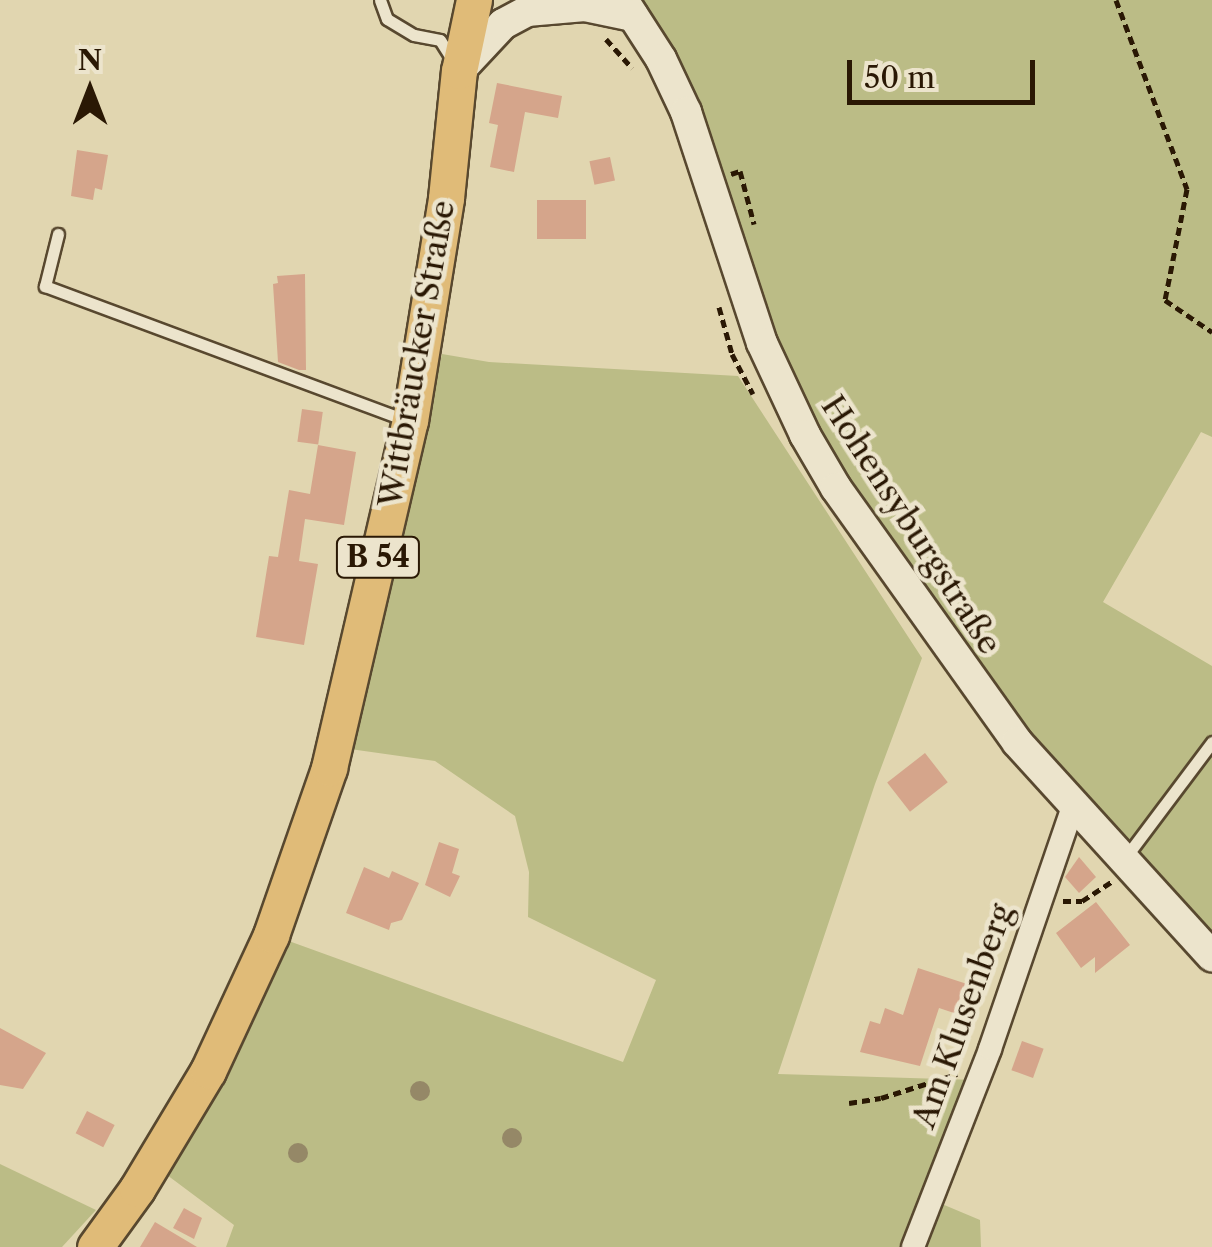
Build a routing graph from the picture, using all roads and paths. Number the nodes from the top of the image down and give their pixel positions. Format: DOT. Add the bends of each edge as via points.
graph roads {
  1 [pos="380,0"];
  2 [pos="474,0"];
  3 [pos="1116,0"];
  4 [pos="622,5"];
  5 [pos="459,71"];
  6 [pos="740,171"];
  7 [pos="754,227"];
  8 [pos="58,234"];
  9 [pos="1212,332"];
  10 [pos="410,422"];
  11 [pos="1212,742"];
  12 [pos="1073,806"];
  13 [pos="1126,866"];
  14 [pos="1084,889"];
  15 [pos="1090,896"];
  16 [pos="1040,900"];
  17 [pos="1212,956"];
  18 [pos="984,1064"];
  19 [pos="849,1103"];
  20 [pos="95,1247"];
  21 [pos="913,1247"];
  1 -- 5 [label="lane" via="386,18 440,40"];
  2 -- 5 [label="main road, Wittbräucker Straße / B 54"];
  3 -- 9 [label="path" via="1187,189 1165,300"];
  4 -- 5 [label="main road" via="527,11 503,24"];
  4 -- 12 [label="main road, Hohensyburgstraße" via="686,112 762,343 804,435 950,653"];
  5 -- 10 [label="main road, Wittbräucker Straße / B 54"];
  6 -- 7 [label="path"];
  8 -- 10 [label="lane" via="45,286"];
  10 -- 20 [label="main road, Wittbräucker Straße / B 54" via="328,768 272,936 208,1071"];
  11 -- 13 [label="lane"];
  12 -- 13 [label="main road, Hohensyburgstraße"];
  12 -- 16 [label="street, Am Klusenberg"];
  13 -- 15 [label="path"];
  13 -- 17 [label="main road, Hohensyburgstraße"];
  14 -- 15 [label="path"];
  15 -- 16 [label="path"];
  16 -- 18 [label="street, Am Klusenberg"];
  18 -- 19 [label="path" via="920,1088"];
  18 -- 21 [label="street, Am Klusenberg"];
}
